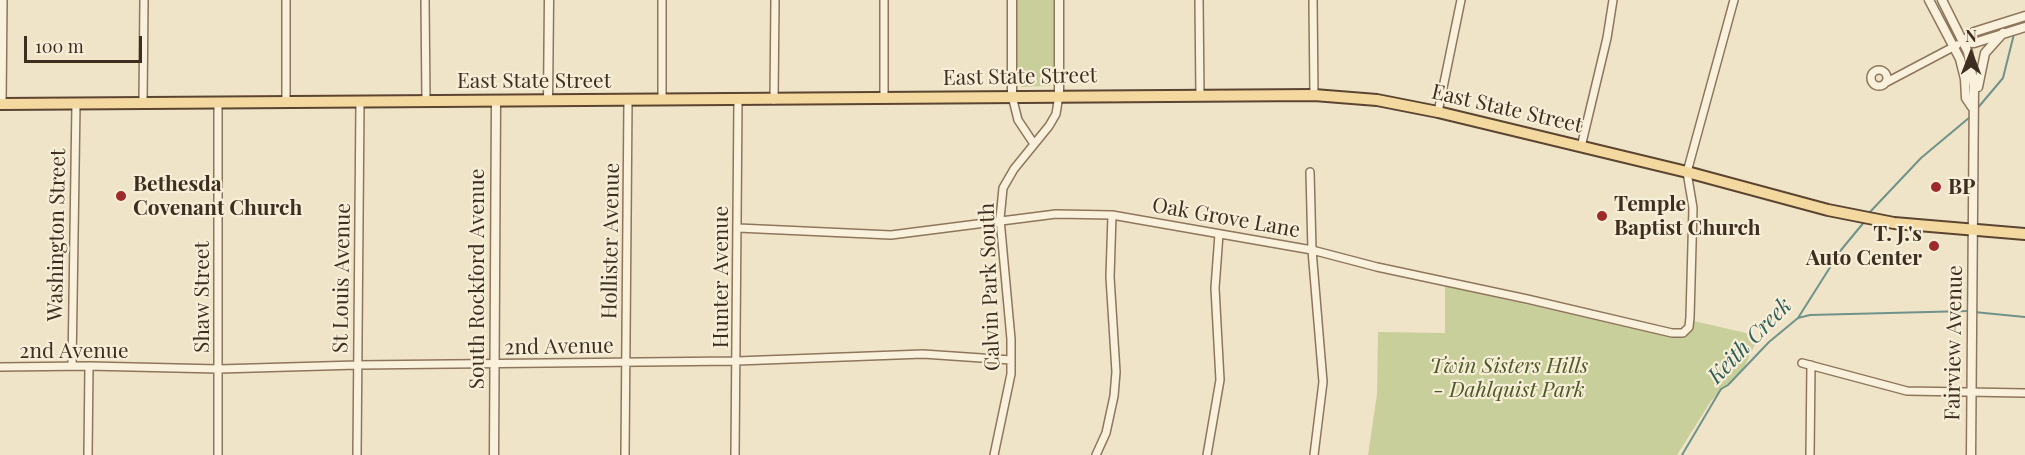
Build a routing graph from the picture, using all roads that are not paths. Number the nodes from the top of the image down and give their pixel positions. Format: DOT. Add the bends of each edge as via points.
graph roads {
  1 [pos="3,0"];
  2 [pos="144,0"];
  3 [pos="286,0"];
  4 [pos="425,0"];
  5 [pos="549,0"];
  6 [pos="662,0"];
  7 [pos="775,0"];
  8 [pos="884,0"];
  9 [pos="1012,0"];
  10 [pos="1059,0"];
  11 [pos="1199,0"];
  12 [pos="1313,0"];
  13 [pos="1461,0"];
  14 [pos="1613,0"];
  15 [pos="1734,0"];
  16 [pos="1929,0"];
  17 [pos="1942,0"];
  18 [pos="2025,16"];
  19 [pos="2025,27"];
  20 [pos="2003,33"];
  21 [pos="1963,42"];
  22 [pos="1954,47"];
  23 [pos="1886,83"];
  24 [pos="1059,95"];
  25 [pos="1314,95"];
  26 [pos="1012,96"];
  27 [pos="1200,96"];
  28 [pos="662,99"];
  29 [pos="884,99"];
  30 [pos="628,100"];
  31 [pos="738,100"];
  32 [pos="774,100"];
  33 [pos="360,101"];
  34 [pos="426,101"];
  35 [pos="548,101"];
  36 [pos="286,102"];
  37 [pos="496,102"];
  38 [pos="143,103"];
  39 [pos="218,103"];
  40 [pos="1,104"];
  41 [pos="76,104"];
  42 [pos="1972,107"];
  43 [pos="1438,112"];
  44 [pos="1034,144"];
  45 [pos="1581,147"];
  46 [pos="1311,172"];
  47 [pos="1687,172"];
  48 [pos="1112,215"];
  49 [pos="1000,219"];
  50 [pos="738,228"];
  51 [pos="1973,231"];
  52 [pos="1219,234"];
  53 [pos="2025,234"];
  54 [pos="1312,250"];
  55 [pos="1011,360"];
  56 [pos="737,361"];
  57 [pos="626,363"];
  58 [pos="1802,363"];
  59 [pos="495,364"];
  60 [pos="357,365"];
  61 [pos="1811,365"];
  62 [pos="72,366"];
  63 [pos="89,366"];
  64 [pos="0,367"];
  65 [pos="219,369"];
  66 [pos="1972,392"];
  67 [pos="2025,393"];
  68 [pos="88,455"];
  69 [pos="218,455"];
  70 [pos="357,455"];
  71 [pos="494,455"];
  72 [pos="626,455"];
  73 [pos="735,455"];
  74 [pos="993,455"];
  75 [pos="1096,455"];
  76 [pos="1207,455"];
  77 [pos="1314,455"];
  78 [pos="1810,455"];
  79 [pos="1971,455"];
  1 -- 40 [label="street"];
  2 -- 38 [label="street"];
  3 -- 36 [label="street"];
  4 -- 34 [label="street"];
  5 -- 35 [label="street"];
  6 -- 28 [label="street"];
  7 -- 32 [label="street"];
  8 -- 29 [label="street"];
  9 -- 26 [label="street"];
  10 -- 24 [label="street"];
  11 -- 27 [label="street"];
  12 -- 25 [label="street"];
  13 -- 43 [label="street"];
  14 -- 45 [label="street"];
  15 -- 47 [label="street"];
  16 -- 22 [label="street"];
  17 -- 21 [label="street"];
  18 -- 21 [label="street" via="1974,32"];
  19 -- 20 [label="street"];
  20 -- 21 [label="street" via="1974,43"];
  20 -- 42 [label="street" via="1985,53"];
  21 -- 22 [label="street"];
  21 -- 42 [label="street" via="1973,70"];
  22 -- 23 [label="street"];
  22 -- 42 [label="street" via="1962,65 1966,98"];
  24 -- 26 [label="main road, East State Street"];
  24 -- 27 [label="main road, East State Street"];
  24 -- 44 [label="street, Calvin Park South" via="1056,114"];
  25 -- 27 [label="main road, East State Street"];
  25 -- 43 [label="main road, East State Street" via="1377,100"];
  26 -- 29 [label="main road, East State Street"];
  26 -- 44 [label="street" via="1018,120"];
  28 -- 30 [label="main road, East State Street"];
  28 -- 31 [label="main road, East State Street"];
  29 -- 32 [label="main road, East State Street"];
  30 -- 35 [label="main road, East State Street"];
  30 -- 57 [label="street, Hollister Avenue"];
  31 -- 32 [label="main road, East State Street"];
  31 -- 50 [label="street, Hunter Avenue"];
  33 -- 34 [label="main road, East State Street"];
  33 -- 36 [label="main road, East State Street"];
  33 -- 60 [label="street, St Louis Avenue"];
  34 -- 37 [label="main road, East State Street"];
  35 -- 37 [label="main road, East State Street"];
  36 -- 39 [label="main road, East State Street"];
  37 -- 59 [label="street, South Rockford Avenue"];
  38 -- 39 [label="main road, East State Street"];
  38 -- 41 [label="main road, East State Street"];
  39 -- 65 [label="street, Shaw Street"];
  40 -- 41 [label="main road, East State Street"];
  41 -- 62 [label="street, Washington Street"];
  42 -- 51 [label="street, Fairview Avenue"];
  43 -- 45 [label="main road, East State Street"];
  44 -- 49 [label="street, Calvin Park South" via="1003,188"];
  45 -- 47 [label="main road, East State Street"];
  46 -- 54 [label="street"];
  47 -- 51 [label="main road, East State Street" via="1828,210 1894,223"];
  47 -- 54 [label="street, Oak Grove Lane" via="1693,208 1690,317 1689,327 1683,333"];
  48 -- 49 [label="street, Oak Grove Lane"];
  48 -- 52 [label="street, Oak Grove Lane"];
  48 -- 75 [label="street" via="1110,277 1116,372 1106,433"];
  49 -- 50 [label="street, Oak Grove Lane" via="891,236"];
  49 -- 55 [label="street, Calvin Park South"];
  50 -- 56 [label="street, Hunter Avenue"];
  51 -- 53 [label="main road, East State Street"];
  51 -- 66 [label="street, Fairview Avenue"];
  52 -- 54 [label="street, Oak Grove Lane"];
  52 -- 76 [label="street" via="1215,288 1221,380"];
  54 -- 77 [label="street" via="1323,382"];
  55 -- 56 [label="street, 2nd Avenue" via="923,354"];
  55 -- 74 [label="street, Calvin Park South" via="1006,408"];
  56 -- 57 [label="street, 2nd Avenue"];
  56 -- 73 [label="street, Hunter Avenue"];
  57 -- 59 [label="street, 2nd Avenue"];
  57 -- 72 [label="street, Hollister Avenue"];
  58 -- 61 [label="street"];
  59 -- 60 [label="street, 2nd Avenue"];
  59 -- 71 [label="street, South Rockford Avenue"];
  60 -- 65 [label="street, 2nd Avenue"];
  60 -- 70 [label="street, St Louis Avenue"];
  61 -- 66 [label="street" via="1904,390"];
  61 -- 78 [label="street"];
  62 -- 63 [label="street, 2nd Avenue"];
  62 -- 64 [label="street, 2nd Avenue"];
  63 -- 65 [label="street, 2nd Avenue"];
  63 -- 68 [label="street"];
  65 -- 69 [label="street, Shaw Street"];
  66 -- 67 [label="street"];
  66 -- 79 [label="street, Fairview Avenue"];
}
